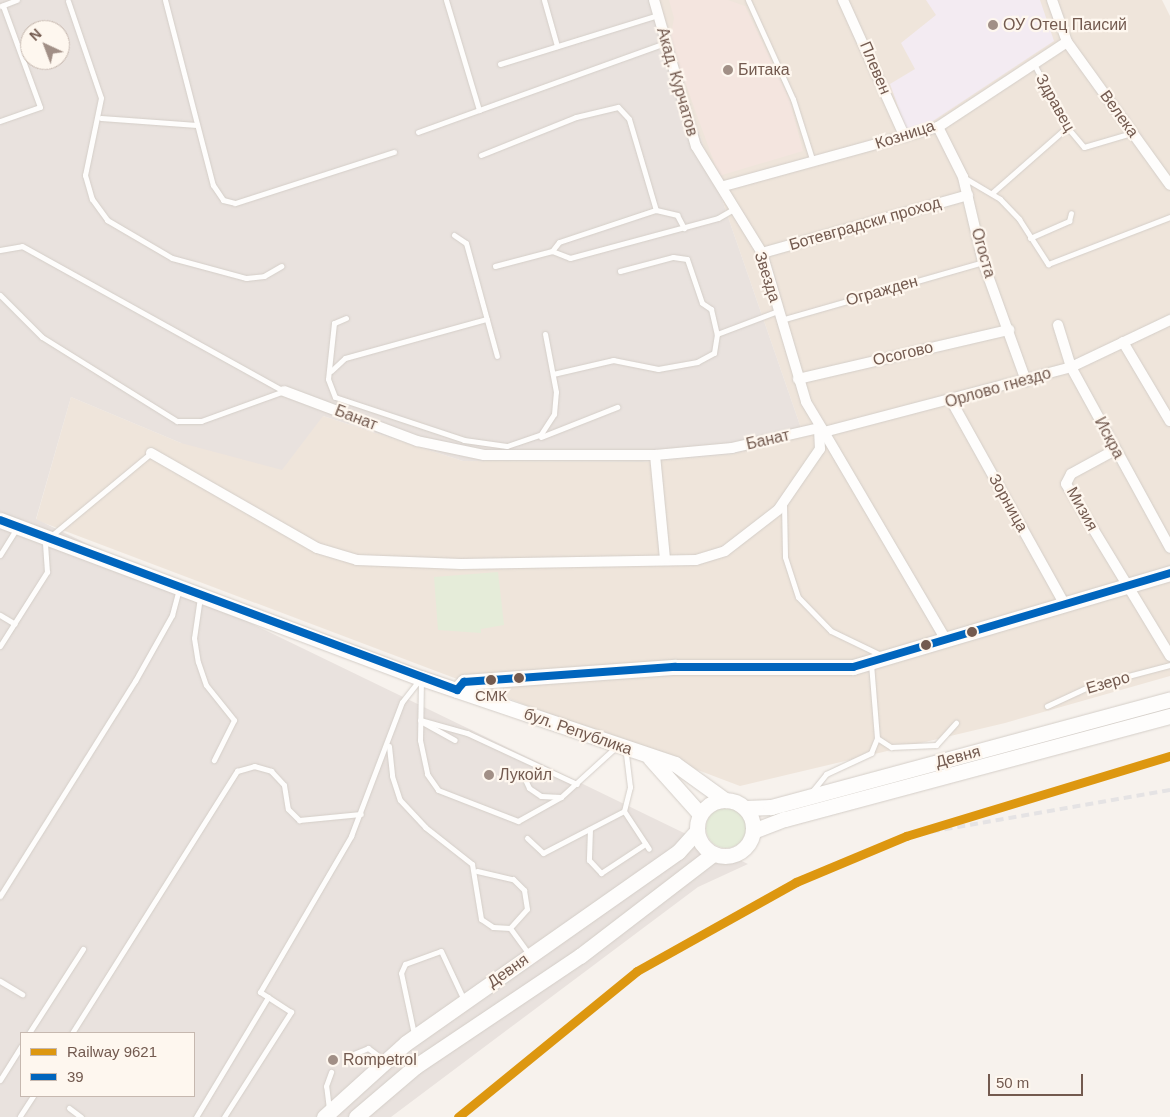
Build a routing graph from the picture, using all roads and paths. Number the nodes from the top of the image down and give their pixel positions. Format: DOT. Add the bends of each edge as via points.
graph roads {
  1 [pos="17,0"];
  2 [pos="165,0"];
  3 [pos="446,0"];
  4 [pos="544,0"];
  5 [pos="654,0"];
  6 [pos="748,0"];
  7 [pos="843,0"];
  8 [pos="1052,0"];
  9 [pos="68,1"];
  10 [pos="1,6"];
  11 [pos="658,15"];
  12 [pos="1067,42"];
  13 [pos="665,43"];
  14 [pos="557,46"];
  15 [pos="1033,63"];
  16 [pos="500,64"];
  17 [pos="479,110"];
  18 [pos="100,118"];
  19 [pos="0,121"];
  20 [pos="197,125"];
  21 [pos="938,126"];
  22 [pos="1067,127"];
  23 [pos="418,132"];
  24 [pos="1132,133"];
  25 [pos="905,137"];
  26 [pos="394,152"];
  27 [pos="481,155"];
  28 [pos="813,162"];
  29 [pos="963,177"];
  30 [pos="724,186"];
  31 [pos="1170,186"];
  32 [pos="992,193"];
  33 [pos="968,196"];
  34 [pos="737,208"];
  35 [pos="656,210"];
  36 [pos="1071,213"];
  37 [pos="1170,217"];
  38 [pos="684,228"];
  39 [pos="454,235"];
  40 [pos="1030,238"];
  41 [pos="0,250"];
  42 [pos="552,251"];
  43 [pos="762,253"];
  44 [pos="983,262"];
  45 [pos="281,266"];
  46 [pos="495,266"];
  47 [pos="620,271"];
  48 [pos="0,295"];
  49 [pos="779,315"];
  50 [pos="346,318"];
  51 [pos="487,319"];
  52 [pos="1170,320"];
  53 [pos="1058,325"];
  54 [pos="1009,330"];
  55 [pos="545,334"];
  56 [pos="717,334"];
  57 [pos="1123,342"];
  58 [pos="497,356"];
  59 [pos="1071,367"];
  60 [pos="329,374"];
  61 [pos="553,374"];
  62 [pos="798,379"];
  63 [pos="1026,381"];
  64 [pos="284,391"];
  65 [pos="952,402"];
  66 [pos="617,407"];
  67 [pos="1170,421"];
  68 [pos="822,430"];
  69 [pos="531,441"];
  70 [pos="1115,450"];
  71 [pos="151,454"];
  72 [pos="655,455"];
  73 [pos="784,499"];
  74 [pos="0,520"];
  75 [pos="19,526"];
  76 [pos="47,537"];
  77 [pos="1170,548"];
  78 [pos="0,555"];
  79 [pos="665,559"];
  80 [pos="1170,573"];
  81 [pos="1128,586"];
  82 [pos="180,587"];
  83 [pos="200,594"];
  84 [pos="1065,605"];
  85 [pos="0,615"];
  86 [pos="14,624"];
  87 [pos="944,638"];
  88 [pos="0,646"];
  89 [pos="1170,656"];
  90 [pos="886,657"];
  91 [pos="871,662"];
  92 [pos="1170,665"];
  93 [pos="421,678"];
  94 [pos="457,690"];
  95 [pos="1170,699"];
  96 [pos="1047,706"];
  97 [pos="1170,716"];
  98 [pos="420,720"];
  99 [pos="956,722"];
  100 [pos="877,738"];
  101 [pos="455,740"];
  102 [pos="389,743"];
  103 [pos="621,747"];
  104 [pos="649,757"];
  105 [pos="214,760"];
  106 [pos="523,776"];
  107 [pos="577,784"];
  108 [pos="561,797"];
  109 [pos="809,797"];
  110 [pos="725,800"];
  111 [pos="745,808"];
  112 [pos="624,811"];
  113 [pos="361,814"];
  114 [pos="700,814"];
  115 [pos="590,828"];
  116 [pos="696,831"];
  117 [pos="753,831"];
  118 [pos="527,838"];
  119 [pos="713,854"];
  120 [pos="477,871"];
  121 [pos="0,896"];
  122 [pos="510,928"];
  123 [pos="82,949"];
  124 [pos="531,956"];
  125 [pos="0,981"];
  126 [pos="22,994"];
  127 [pos="268,997"];
  128 [pos="465,1002"];
  129 [pos="30,1032"];
  130 [pos="73,1032"];
  131 [pos="415,1037"];
  132 [pos="20,1048"];
  133 [pos="346,1057"];
  134 [pos="384,1060"];
  135 [pos="331,1072"];
  136 [pos="0,1080"];
  137 [pos="32,1097"];
  138 [pos="69,1108"];
  139 [pos="327,1114"];
  140 [pos="20,1116"];
  141 [pos="81,1117"];
  142 [pos="196,1117"];
  143 [pos="224,1117"];
  144 [pos="356,1117"];
  1 -- 10 [label="lane"];
  2 -- 20 [label="lane"];
  3 -- 17 [label="lane"];
  4 -- 14 [label="lane"];
  5 -- 11 [label="street, Акад. Курчатов"];
  6 -- 28 [label="lane" via="793,99"];
  7 -- 25 [label="street, Плевен"];
  8 -- 12 [label="street, Велека"];
  9 -- 18 [label="lane" via="97,79"];
  10 -- 19 [label="lane" via="40,107"];
  11 -- 13 [label="street, Акад. Курчатов"];
  11 -- 14 [label="lane"];
  12 -- 15 [label="street, Козница"];
  12 -- 24 [label="street, Велека"];
  13 -- 17 [label="lane"];
  13 -- 30 [label="street, Акад. Курчатов" via="696,146"];
  14 -- 16 [label="lane"];
  15 -- 21 [label="street, Козница"];
  15 -- 22 [label="lane, Здравец"];
  17 -- 23 [label="lane"];
  18 -- 20 [label="lane"];
  18 -- 45 [label="lane" via="85,175 92,199 107,220 172,258 246,278 264,276"];
  20 -- 26 [label="lane" via="215,191 229,202"];
  21 -- 25 [label="street, Козница"];
  21 -- 29 [label="street, Огоста"];
  22 -- 24 [label="lane, Здравец" via="1077,141 1091,149"];
  22 -- 32 [label="lane"];
  24 -- 31 [label="street, Велека"];
  25 -- 28 [label="street, Козница"];
  27 -- 35 [label="lane" via="576,118 618,107 629,119"];
  28 -- 30 [label="street, Козница"];
  29 -- 32 [label="lane"];
  29 -- 33 [label="street, Огоста"];
  30 -- 34 [label="street, Звезда"];
  32 -- 40 [label="lane" via="1019,220"];
  33 -- 43 [label="street, Ботевградски проход"];
  33 -- 44 [label="street, Огоста"];
  34 -- 38 [label="lane" via="718,218"];
  34 -- 43 [label="street, Звезда"];
  35 -- 38 [label="lane" via="677,215"];
  35 -- 42 [label="lane" via="559,242"];
  36 -- 40 [label="lane" via="1069,221"];
  37 -- 40 [label="lane" via="1050,264 1042,259"];
  38 -- 42 [label="lane" via="570,258"];
  39 -- 51 [label="lane" via="466,243"];
  41 -- 64 [label="lane, Банат" via="22,246"];
  42 -- 46 [label="lane"];
  43 -- 49 [label="street, Звезда"];
  44 -- 49 [label="lane, Огражден"];
  44 -- 54 [label="street, Огоста"];
  47 -- 56 [label="lane" via="673,257 686,259 702,303 712,309"];
  48 -- 64 [label="lane" via="42,337 177,421 201,421"];
  49 -- 56 [label="lane, Огражден"];
  49 -- 62 [label="street, Звезда"];
  50 -- 60 [label="lane" via="334,323"];
  51 -- 58 [label="lane"];
  51 -- 60 [label="lane" via="345,358"];
  52 -- 57 [label="street, Орлово гнездо"];
  53 -- 59 [label="street, Искра"];
  54 -- 62 [label="street, Осогово"];
  54 -- 63 [label="street, Огоста"];
  55 -- 61 [label="lane"];
  56 -- 61 [label="lane" via="714,353 697,362 658,369 613,360"];
  57 -- 59 [label="street, Орлово гнездо"];
  57 -- 67 [label="street"];
  59 -- 63 [label="street, Орлово гнездо"];
  59 -- 70 [label="street, Искра"];
  60 -- 69 [label="lane" via="331,391 346,403 464,440 507,446"];
  61 -- 69 [label="lane" via="554,414"];
  62 -- 68 [label="street, Звезда"];
  63 -- 65 [label="street, Орлово гнездо"];
  64 -- 72 [label="street, Банат" via="448,451"];
  65 -- 68 [label="street, Орлово гнездо"];
  65 -- 84 [label="street, Зорница"];
  66 -- 69 [label="lane"];
  68 -- 72 [label="street, Банат" via="732,448"];
  68 -- 73 [label="street" via="818,455"];
  68 -- 87 [label="street, Звезда"];
  70 -- 77 [label="street, Искра"];
  70 -- 81 [label="street, Мизия" via="1072,474 1066,484"];
  71 -- 76 [label="lane"];
  71 -- 79 [label="street" via="282,532 357,560 462,564"];
  72 -- 79 [label="street"];
  73 -- 79 [label="street" via="778,510 725,551 696,560"];
  73 -- 90 [label="lane" via="785,557 798,597 831,631"];
  74 -- 75 [label="main road, бул. Република"];
  75 -- 76 [label="main road, бул. Република"];
  75 -- 78 [label="lane"];
  76 -- 82 [label="main road, бул. Република"];
  76 -- 86 [label="lane" via="47,572"];
  80 -- 81 [label="main road"];
  81 -- 84 [label="main road"];
  81 -- 89 [label="street"];
  82 -- 83 [label="main road, бул. Република"];
  82 -- 121 [label="lane" via="172,616 135,681"];
  83 -- 93 [label="main road, бул. Република"];
  83 -- 105 [label="lane" via="194,638 198,662 206,685 234,720"];
  84 -- 87 [label="main road"];
  85 -- 86 [label="lane"];
  86 -- 88 [label="lane"];
  87 -- 90 [label="main road"];
  90 -- 91 [label="main road"];
  91 -- 94 [label="main road" via="853,667 675,667 464,682"];
  91 -- 100 [label="lane"];
  92 -- 96 [label="lane, Езеро" via="1090,686"];
  93 -- 94 [label="main road, бул. Република"];
  93 -- 98 [label="lane"];
  93 -- 102 [label="lane" via="408,688"];
  94 -- 103 [label="main road, бул. Република"];
  95 -- 109 [label="main road, Девня"];
  97 -- 117 [label="main road, Девня" via="785,819"];
  98 -- 101 [label="lane"];
  98 -- 107 [label="lane" via="467,733"];
  98 -- 108 [label="lane" via="427,774 438,790 518,821"];
  99 -- 100 [label="lane" via="936,745 892,747"];
  100 -- 109 [label="lane" via="865,758 826,774"];
  102 -- 113 [label="lane"];
  102 -- 120 [label="lane" via="392,776 400,800"];
  103 -- 104 [label="main road, бул. Република"];
  103 -- 107 [label="lane"];
  103 -- 112 [label="lane" via="630,793"];
  104 -- 110 [label="main road, бул. Република" via="684,769"];
  104 -- 114 [label="main road, бул. Република"];
  106 -- 108 [label="lane" via="529,788 541,796"];
  107 -- 108 [label="lane"];
  109 -- 111 [label="main road, Девня"];
  110 -- 111 [label="main road"];
  110 -- 114 [label="main road"];
  111 -- 117 [label="main road"];
  112 -- 115 [label="lane"];
  112 -- 115 [label="lane" via="647,847 601,874 589,860"];
  113 -- 127 [label="lane" via="260,992"];
  113 -- 130 [label="lane" via="299,820 288,809 284,785 276,774 254,766 237,772"];
  114 -- 116 [label="main road"];
  115 -- 118 [label="lane" via="541,853"];
  116 -- 119 [label="main road"];
  116 -- 124 [label="main road, Девня" via="678,852"];
  117 -- 119 [label="main road" via="750,842 734,855"];
  119 -- 144 [label="main road, Девня" via="585,952 416,1066"];
  120 -- 122 [label="lane" via="476,904 482,919 493,927"];
  120 -- 122 [label="lane" via="513,879 524,890 525,915"];
  122 -- 124 [label="lane"];
  123 -- 129 [label="lane"];
  124 -- 128 [label="main road, Девня"];
  125 -- 126 [label="lane"];
  127 -- 142 [label="lane"];
  127 -- 143 [label="lane" via="291,1012"];
  128 -- 131 [label="main road, Девня"];
  128 -- 131 [label="lane" via="441,951 405,964 400,973"];
  131 -- 134 [label="main road, Девня"];
  132 -- 136 [label="lane"];
  133 -- 134 [label="lane" via="368,1048"];
  134 -- 139 [label="main road, Девня"];
  135 -- 139 [label="lane" via="326,1086"];
  137 -- 140 [label="lane"];
  138 -- 141 [label="lane"];
}
